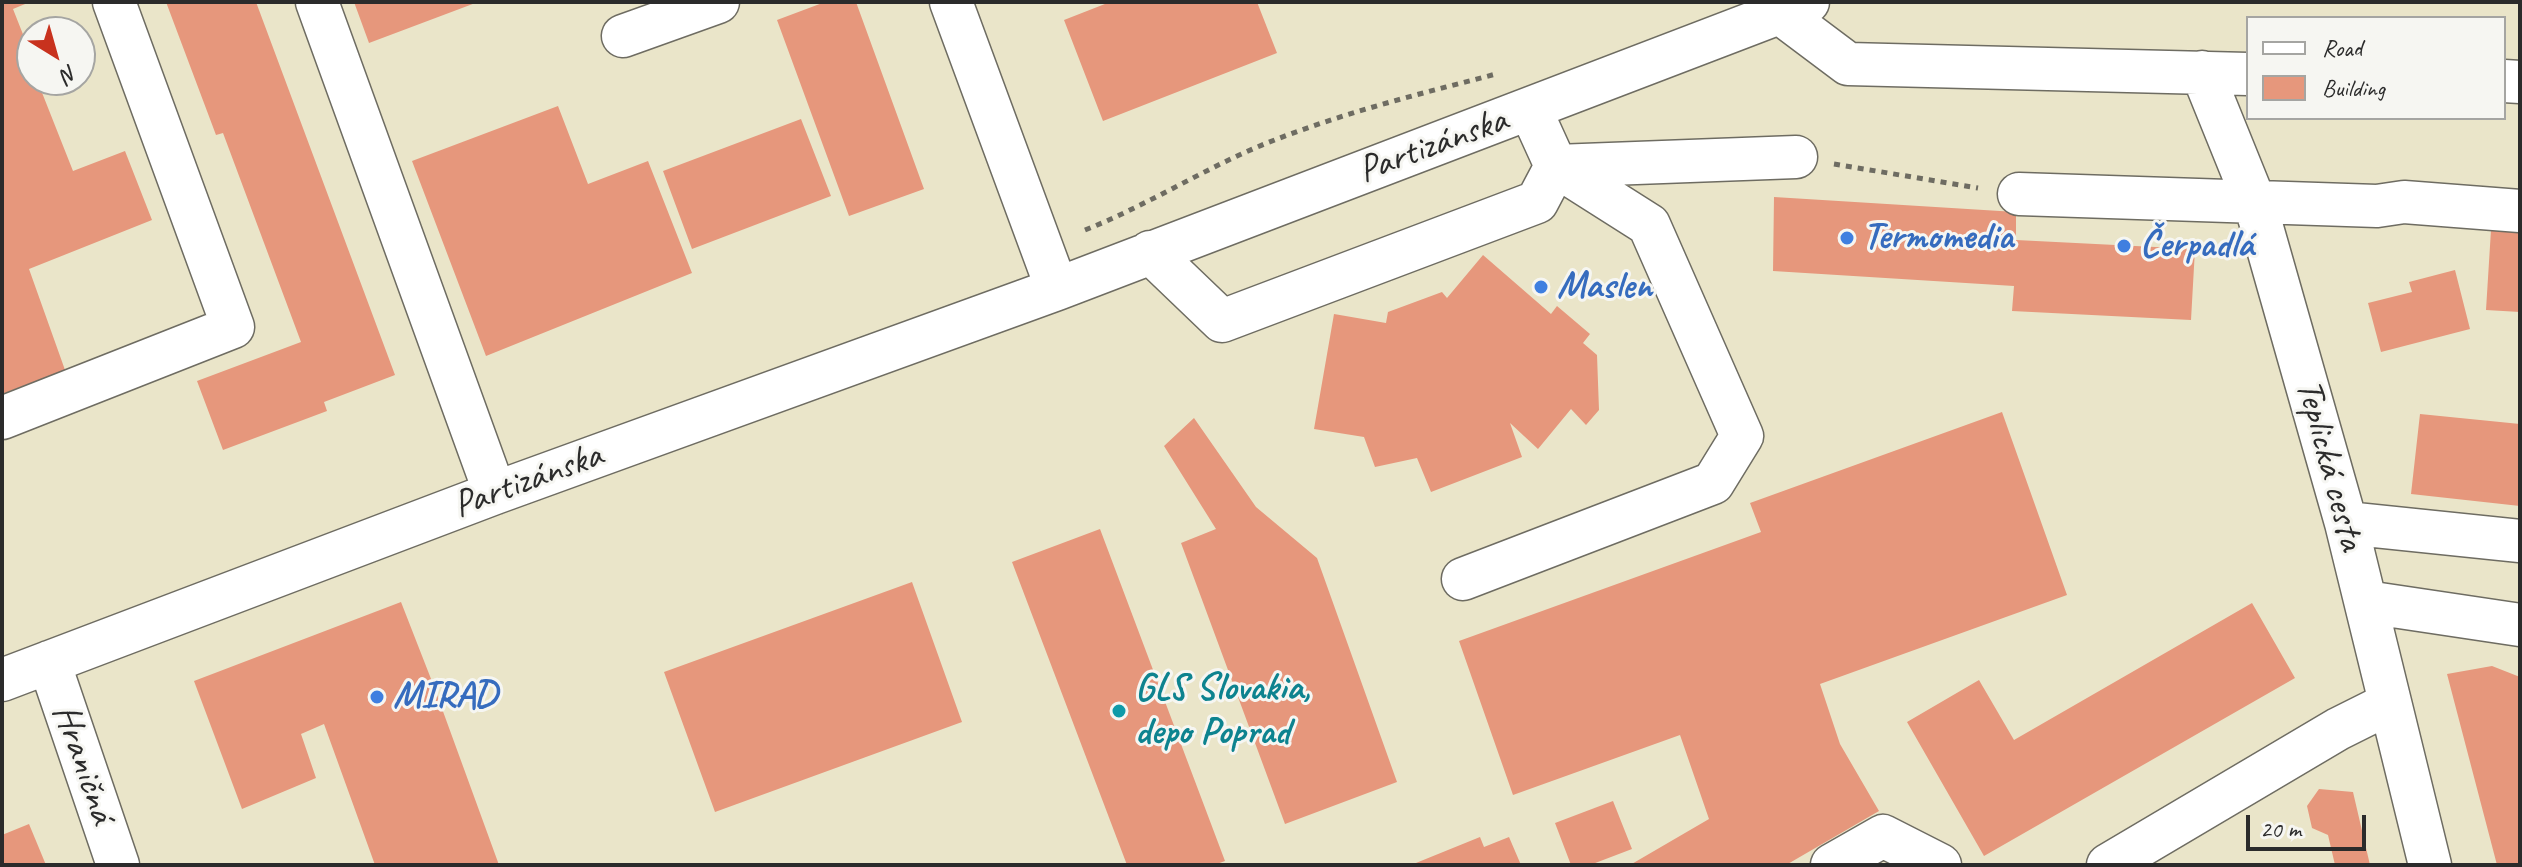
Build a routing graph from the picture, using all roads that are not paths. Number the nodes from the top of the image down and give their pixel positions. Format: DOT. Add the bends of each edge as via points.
graph roads {
  1 [pos="114,2"];
  2 [pos="317,2"];
  3 [pos="718,2"];
  4 [pos="951,2"];
  5 [pos="1794,8"];
  6 [pos="623,36"];
  7 [pos="2202,72"];
  8 [pos="2246,74"];
  9 [pos="1531,111"];
  10 [pos="1796,157"];
  11 [pos="1556,166"];
  12 [pos="2019,194"];
  13 [pos="2255,203"];
  14 [pos="2520,211"];
  15 [pos="1150,252"];
  16 [pos="1057,289"];
  17 [pos="2,418"];
  18 [pos="495,493"];
  19 [pos="2346,523"];
  20 [pos="2520,541"];
  21 [pos="1463,579"];
  22 [pos="2366,602"];
  23 [pos="2520,625"];
  24 [pos="49,662"];
  25 [pos="2,680"];
  26 [pos="2390,703"];
  27 [pos="118,865"];
  28 [pos="1832,865"];
  29 [pos="1940,865"];
  30 [pos="2108,865"];
  31 [pos="2430,865"];
  1 -- 17 [label="street" via="233,327"];
  2 -- 18 [label="street"];
  3 -- 6 [label="street"];
  4 -- 16 [label="street"];
  5 -- 7 [label="street" via="1848,64"];
  5 -- 9 [label="street, Partizánska"];
  7 -- 8 [label="street"];
  7 -- 13 [label="street, Teplická cesta"];
  9 -- 11 [label="street"];
  9 -- 15 [label="street, Partizánska"];
  10 -- 11 [label="street"];
  11 -- 15 [label="street" via="1537,202 1222,321"];
  11 -- 21 [label="street" via="1649,225 1742,436 1713,483"];
  12 -- 13 [label="street"];
  13 -- 14 [label="street" via="2404,202"];
  13 -- 19 [label="street, Teplická cesta"];
  15 -- 16 [label="street, Partizánska"];
  16 -- 18 [label="street, Partizánska"];
  18 -- 24 [label="street, Partizánska"];
  19 -- 20 [label="street"];
  19 -- 22 [label="street, Teplická cesta"];
  22 -- 23 [label="street"];
  22 -- 26 [label="street, Teplická cesta"];
  24 -- 25 [label="street, Partizánska"];
  24 -- 27 [label="street, Hraničná"];
  26 -- 30 [label="street"];
  26 -- 31 [label="street, Teplická cesta"];
  28 -- 29 [label="street" via="1883,836"];
}
